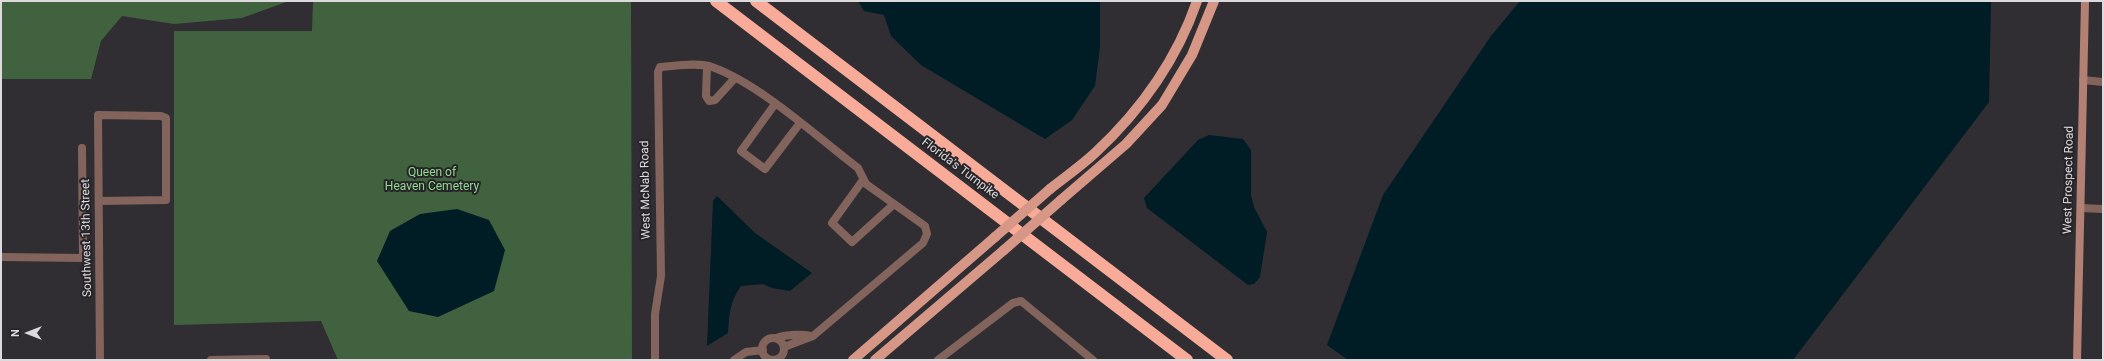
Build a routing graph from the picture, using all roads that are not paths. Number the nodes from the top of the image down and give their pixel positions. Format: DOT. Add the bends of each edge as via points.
graph roads {
  1 [pos="716,1"];
  2 [pos="756,1"];
  3 [pos="1197,1"];
  4 [pos="1214,1"];
  5 [pos="2085,1"];
  6 [pos="707,66"];
  7 [pos="734,78"];
  8 [pos="2083,80"];
  9 [pos="2103,82"];
  10 [pos="775,104"];
  11 [pos="800,123"];
  12 [pos="82,148"];
  13 [pos="863,180"];
  14 [pos="99,201"];
  15 [pos="894,204"];
  16 [pos="2081,208"];
  17 [pos="2103,209"];
  18 [pos="1,257"];
  19 [pos="813,336"];
  20 [pos="776,338"];
  21 [pos="763,350"];
  22 [pos="780,356"];
  23 [pos="266,358"];
  24 [pos="876,359"];
  25 [pos="100,360"];
  26 [pos="211,360"];
  27 [pos="235,360"];
  28 [pos="655,360"];
  29 [pos="734,360"];
  30 [pos="852,360"];
  31 [pos="938,360"];
  32 [pos="1093,360"];
  33 [pos="1187,360"];
  34 [pos="1227,360"];
  35 [pos="2077,360"];
  1 -- 33 [label="highway, Florida's Turnpike"];
  2 -- 34 [label="highway, Florida's Turnpike"];
  3 -- 30 [label="main road, bridge" via="1182,40 1150,90 1120,127 1094,153"];
  4 -- 24 [label="main road, bridge" via="1192,56 1162,105 1126,144"];
  5 -- 8 [label="main road, West Prospect Road"];
  6 -- 7 [label="street, West McNab Road"];
  6 -- 7 [label="street" via="706,96 709,101 716,100"];
  6 -- 28 [label="street, West McNab Road" via="660,67 658,72 660,276"];
  7 -- 10 [label="street, West McNab Road"];
  8 -- 9 [label="street"];
  8 -- 16 [label="main road, West Prospect Road"];
  10 -- 11 [label="street, West McNab Road"];
  10 -- 11 [label="street" via="741,151 765,169"];
  11 -- 13 [label="street, West McNab Road" via="858,168"];
  12 -- 18 [label="street" via="83,258"];
  13 -- 15 [label="street, West McNab Road"];
  13 -- 15 [label="street" via="832,223 852,242"];
  14 -- 14 [label="street, Southwest 13th Street" via="98,115 166,118 166,200"];
  14 -- 25 [label="street, Southwest 13th Street"];
  15 -- 19 [label="street, West McNab Road" via="925,226 927,234 923,243"];
  16 -- 17 [label="street"];
  16 -- 35 [label="main road, West Prospect Road"];
  19 -- 20 [label="street" via="799,334"];
  19 -- 22 [label="street, West McNab Road"];
  20 -- 21 [label="street" via="766,341"];
  20 -- 22 [label="street" via="782,342"];
  21 -- 22 [label="street" via="768,358"];
  21 -- 29 [label="street" via="746,352"];
  23 -- 27 [label="street"];
  26 -- 27 [label="street"];
  31 -- 32 [label="street" via="1013,303 1021,301"];
}
